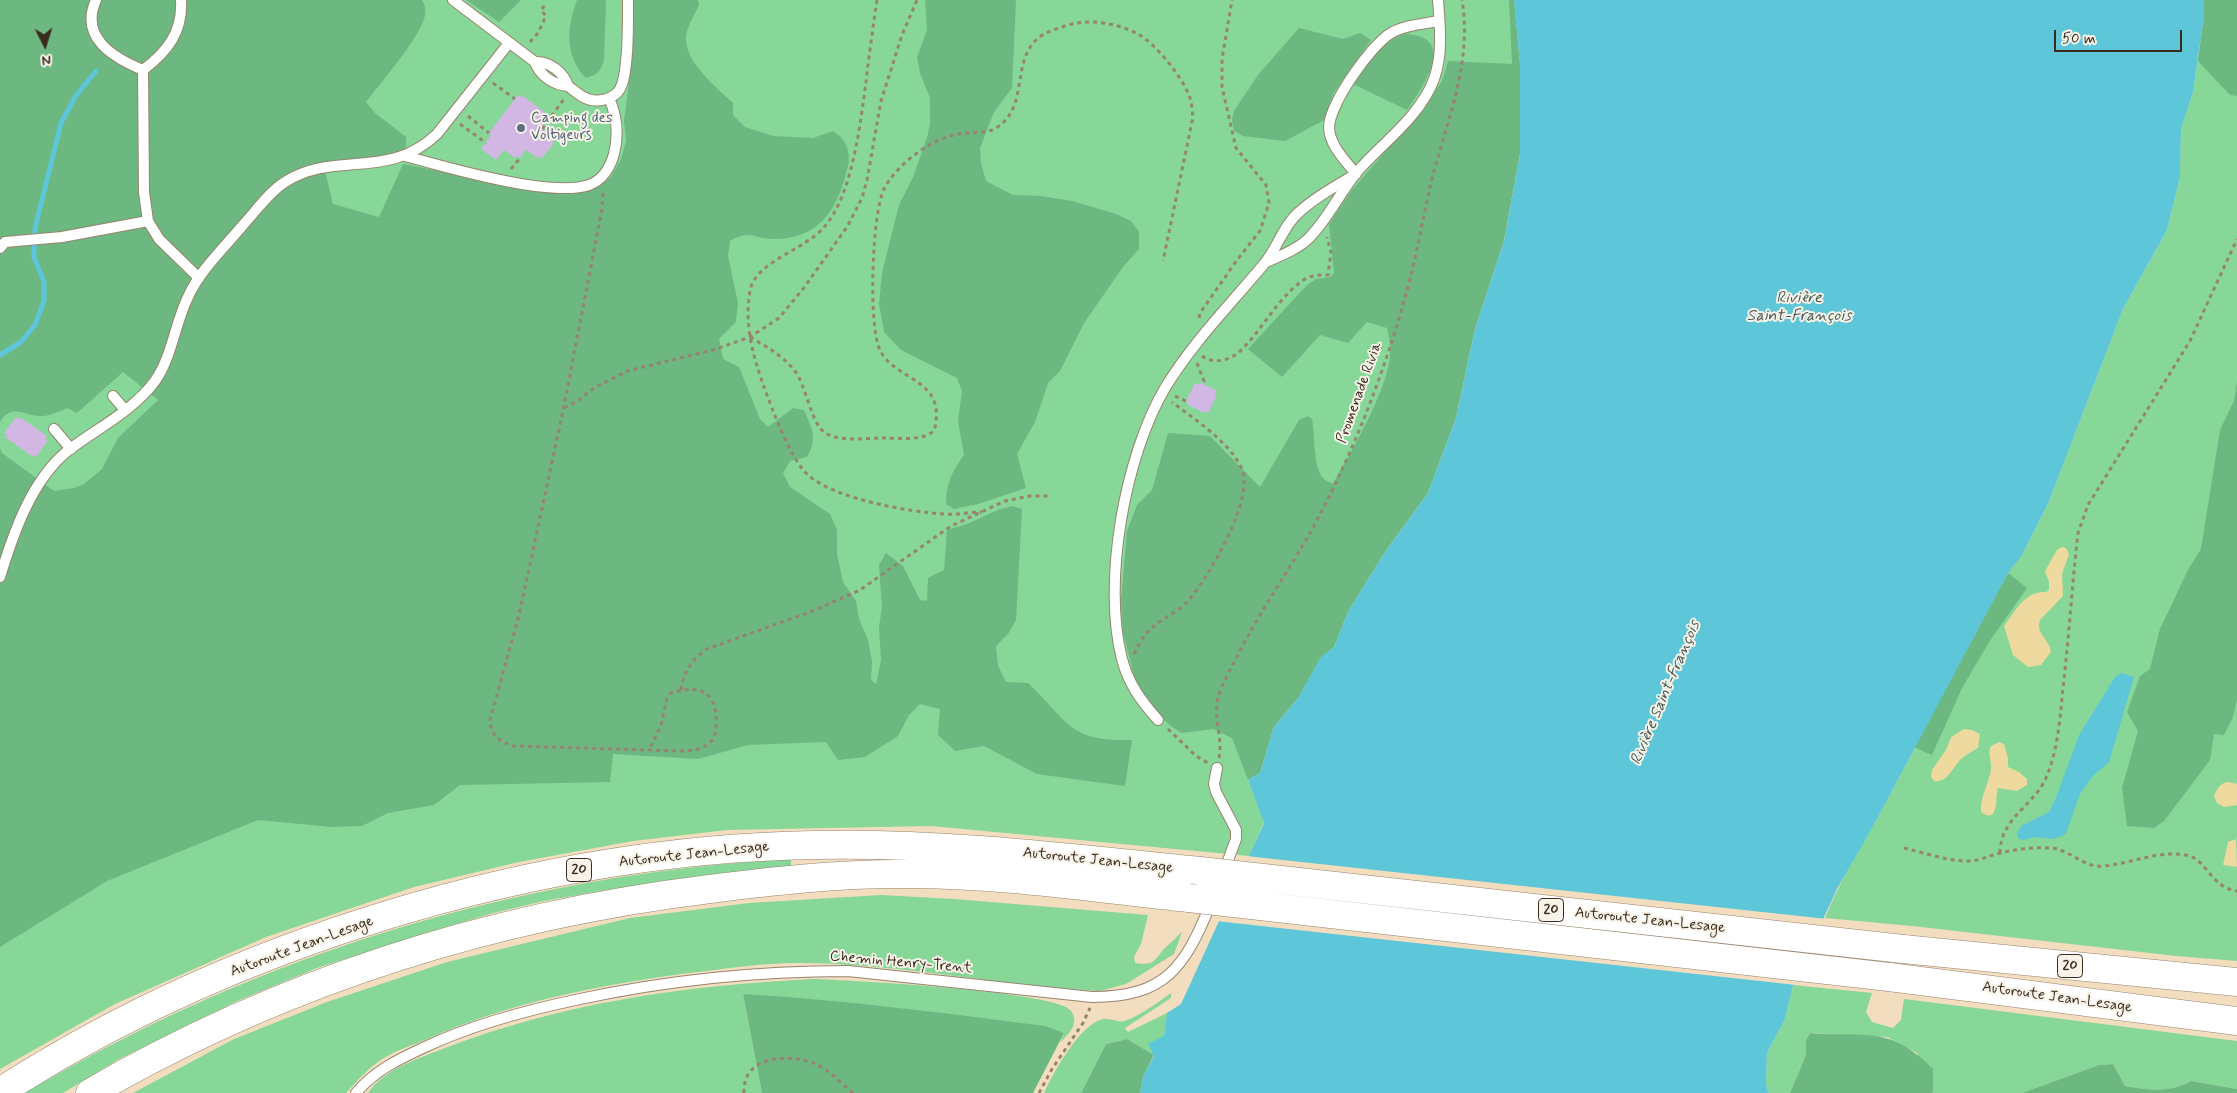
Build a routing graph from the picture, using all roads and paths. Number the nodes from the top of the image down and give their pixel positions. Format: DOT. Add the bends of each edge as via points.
graph roads {
  1 [pos="96,0"];
  2 [pos="181,0"];
  3 [pos="453,0"];
  4 [pos="628,0"];
  5 [pos="876,0"];
  6 [pos="917,0"];
  7 [pos="1232,0"];
  8 [pos="1438,0"];
  9 [pos="1462,0"];
  10 [pos="545,5"];
  11 [pos="1439,21"];
  12 [pos="509,43"];
  13 [pos="522,52"];
  14 [pos="143,70"];
  15 [pos="503,91"];
  16 [pos="609,98"];
  17 [pos="515,99"];
  18 [pos="564,99"];
  19 [pos="478,124"];
  20 [pos="542,128"];
  21 [pos="471,133"];
  22 [pos="489,133"];
  23 [pos="486,143"];
  24 [pos="405,156"];
  25 [pos="1356,174"];
  26 [pos="602,177"];
  27 [pos="148,221"];
  28 [pos="1322,223"];
  29 [pos="2237,239"];
  30 [pos="2,242"];
  31 [pos="1162,261"];
  32 [pos="1266,262"];
  33 [pos="199,278"];
  34 [pos="750,337"];
  35 [pos="1194,345"];
  36 [pos="1202,384"];
  37 [pos="1162,395"];
  38 [pos="113,396"];
  39 [pos="564,408"];
  40 [pos="125,410"];
  41 [pos="54,429"];
  42 [pos="71,449"];
  43 [pos="1048,496"];
  44 [pos="982,512"];
  45 [pos="0,577"];
  46 [pos="1125,669"];
  47 [pos="681,690"];
  48 [pos="1158,720"];
  49 [pos="1168,728"];
  50 [pos="649,750"];
  51 [pos="1217,768"];
  52 [pos="1904,848"];
  53 [pos="2000,853"];
  54 [pos="1212,882"];
  55 [pos="2237,891"];
  56 [pos="2237,982"];
  57 [pos="1092,997"];
  58 [pos="2237,1021"];
  59 [pos="0,1092"];
  60 [pos="90,1093"];
  61 [pos="356,1093"];
  62 [pos="744,1093"];
  63 [pos="853,1093"];
  64 [pos="1039,1093"];
  1 -- 14 [label="lane" via="92,23 96,37 115,57"];
  2 -- 14 [label="lane" via="182,13 175,36 158,58"];
  3 -- 12 [label="lane"];
  4 -- 16 [label="lane" via="623,81 617,93"];
  5 -- 34 [label="path" via="856,149 839,202 820,231 756,276 750,290"];
  6 -- 34 [label="path" via="881,101 862,198 847,227 803,289 778,318"];
  7 -- 35 [label="path" via="1222,59 1222,87 1236,148 1266,185 1269,204 1260,232 1200,313"];
  8 -- 11 [label="lane"];
  9 -- 51 [label="path, Promenade Rivia" via="1466,38 1462,64 1400,316 1362,426 1340,474 1297,556 1244,641 1218,696 1215,718 1220,751"];
  10 -- 13 [label="path" via="541,10 546,16 538,33"];
  11 -- 25 [label="lane" via="1439,61 1424,100"];
  11 -- 25 [label="lane" via="1404,27 1378,42 1334,109 1329,128 1332,140"];
  12 -- 13 [label="lane"];
  12 -- 24 [label="lane" via="437,134"];
  13 -- 16 [label="lane" via="535,62 538,71 558,85 568,86 589,100"];
  14 -- 27 [label="lane" via="144,192"];
  15 -- 17 [label="path"];
  16 -- 26 [label="lane" via="616,117 616,146"];
  18 -- 20 [label="path"];
  19 -- 22 [label="path"];
  21 -- 23 [label="path"];
  24 -- 26 [label="lane" via="515,182 564,188 588,186"];
  24 -- 33 [label="lane" via="384,162 323,167 286,182 264,201"];
  25 -- 28 [label="lane"];
  25 -- 32 [label="lane" via="1295,216"];
  26 -- 39 [label="path" via="602,209"];
  27 -- 30 [label="lane" via="62,237"];
  27 -- 33 [label="lane" via="159,239"];
  28 -- 32 [label="lane" via="1308,239"];
  28 -- 35 [label="path" via="1331,253 1328,275 1303,280 1237,353 1226,360 1205,358"];
  29 -- 53 [label="path" via="2190,341 2088,505 2078,534 2054,751 2041,787 2006,827"];
  31 -- 34 [label="path" via="1193,117 1190,97 1174,68 1138,34 1103,22 1074,22 1047,32 1026,52 1020,92 1012,111 997,127 981,133 956,134 914,154 884,189 873,263 876,339 880,352 888,360 919,381 929,392 937,415 936,428 931,434 915,438 838,438 825,433 817,423 796,372 776,352"];
  32 -- 35 [label="lane"];
  33 -- 40 [label="lane" via="180,314 162,370 149,390"];
  34 -- 39 [label="path" via="713,350 627,371"];
  34 -- 44 [label="path" via="771,407 808,475 846,494 890,506 947,514"];
  35 -- 36 [label="path" via="1204,381"];
  35 -- 37 [label="lane"];
  37 -- 46 [label="lane" via="1149,421 1132,472 1118,549 1116,616"];
  37 -- 46 [label="path" via="1202,424 1225,446 1242,467 1245,481 1220,556 1205,580 1186,603 1146,634"];
  38 -- 40 [label="lane"];
  39 -- 50 [label="path" via="519,616 490,730 499,741 513,746"];
  40 -- 42 [label="lane"];
  41 -- 42 [label="lane"];
  42 -- 45 [label="lane" via="53,465 40,483 11,543"];
  43 -- 44 [label="path" via="1016,498"];
  44 -- 47 [label="path" via="951,526 860,590 707,649 694,658 683,674"];
  46 -- 48 [label="lane" via="1136,694"];
  47 -- 50 [label="path" via="667,698 661,725"];
  47 -- 50 [label="path" via="710,695 716,712 714,739 696,750"];
  49 -- 51 [label="path" via="1196,756"];
  51 -- 54 [label="lane, Chemin Henry-Trent" via="1216,792 1234,824 1236,839"];
  52 -- 53 [label="path" via="1970,861"];
  53 -- 55 [label="path" via="2050,848 2062,850 2095,866 2158,855 2187,855 2200,862 2218,884"];
  54 -- 56 [label="highway, Autoroute Jean-Lesage / 20, bridge"];
  54 -- 57 [label="lane, Chemin Henry-Trent" via="1196,938 1172,972 1138,993"];
  54 -- 59 [label="highway, Autoroute Jean-Lesage / 20" via="972,849 828,844 701,852 635,860 489,888 402,912 252,964 113,1027"];
  57 -- 61 [label="lane, Chemin Henry-Trent" via="848,971 695,979 628,989 505,1017 450,1035 396,1061 370,1078"];
  57 -- 64 [label="path" via="1089,1013"];
  58 -- 60 [label="highway, Autoroute Jean-Lesage / 20, bridge" via="1889,977 1189,898 985,878 886,874 666,894 496,927 350,971 223,1023"];
  62 -- 63 [label="path" via="748,1074 754,1067 781,1057 818,1065"];
}
